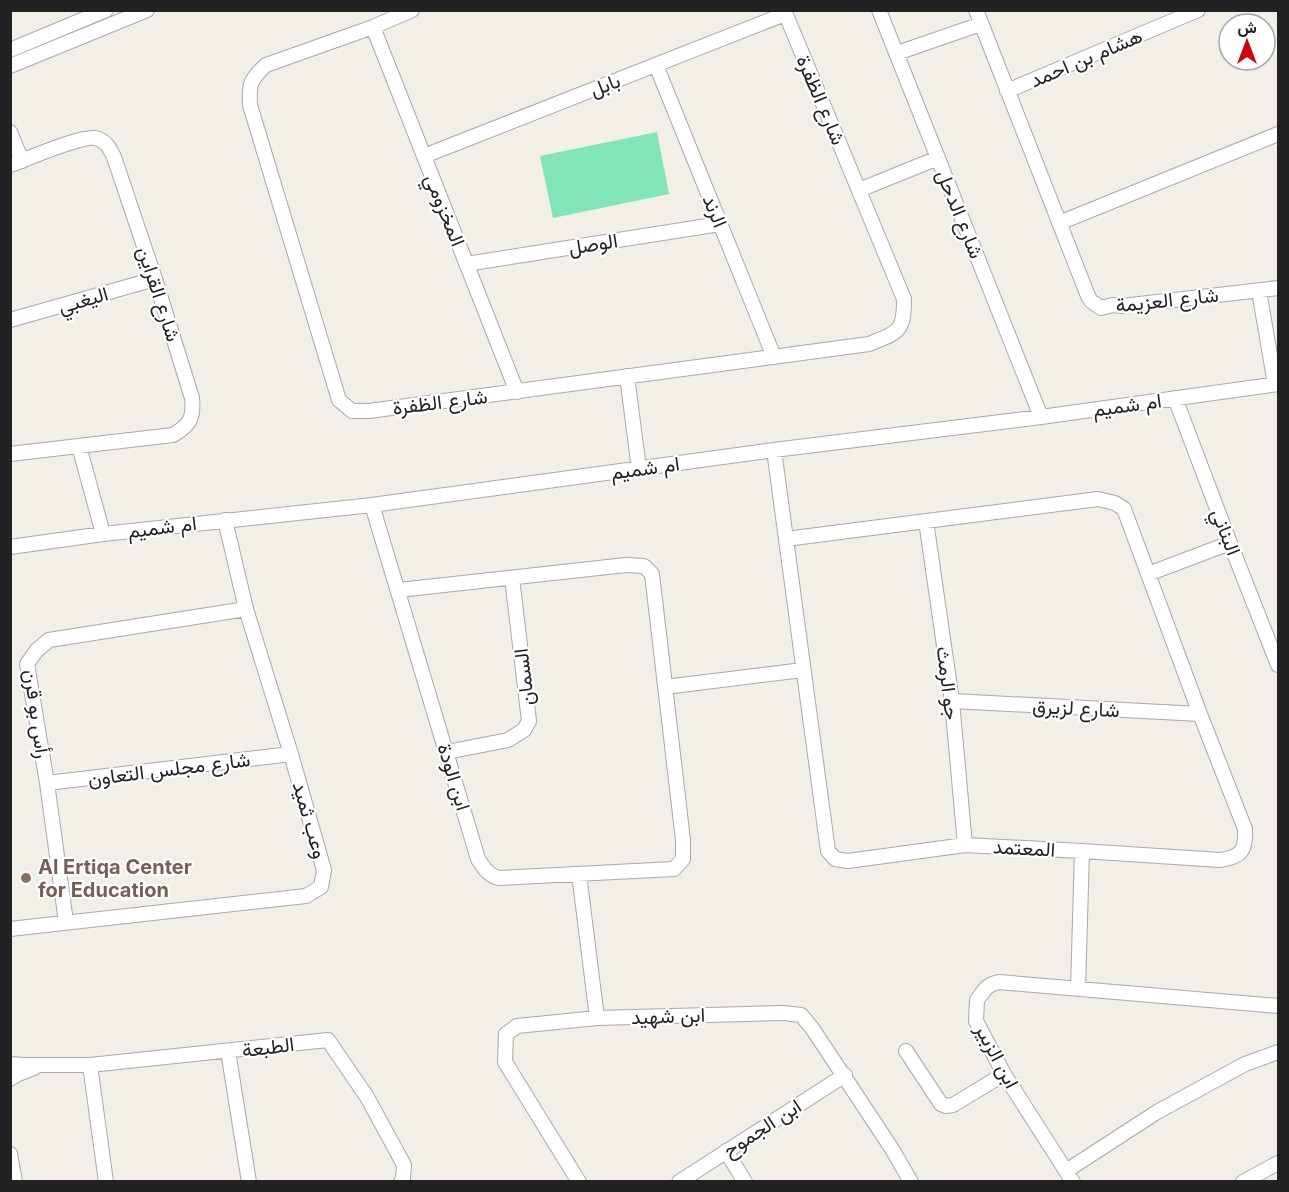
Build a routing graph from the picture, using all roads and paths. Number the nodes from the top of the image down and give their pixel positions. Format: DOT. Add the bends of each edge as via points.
graph roads {
  1 [pos="106,10"];
  2 [pos="147,10"];
  3 [pos="412,10"];
  4 [pos="879,10"];
  5 [pos="785,12"];
  6 [pos="1191,12"];
  7 [pos="78,16"];
  8 [pos="978,17"];
  9 [pos="373,27"];
  10 [pos="85,35"];
  11 [pos="10,50"];
  12 [pos="897,53"];
  13 [pos="656,65"];
  14 [pos="10,66"];
  15 [pos="1007,91"];
  16 [pos="10,132"];
  17 [pos="1278,134"];
  18 [pos="424,156"];
  19 [pos="938,158"];
  20 [pos="16,163"];
  21 [pos="859,190"];
  22 [pos="1059,223"];
  23 [pos="720,224"];
  24 [pos="466,264"];
  25 [pos="155,279"];
  26 [pos="1278,288"];
  27 [pos="1259,291"];
  28 [pos="10,320"];
  29 [pos="774,357"];
  30 [pos="627,376"];
  31 [pos="1277,384"];
  32 [pos="517,392"];
  33 [pos="1175,398"];
  34 [pos="1041,417"];
  35 [pos="79,446"];
  36 [pos="774,450"];
  37 [pos="10,454"];
  38 [pos="639,469"];
  39 [pos="372,505"];
  40 [pos="225,520"];
  41 [pos="926,521"];
  42 [pos="103,534"];
  43 [pos="786,539"];
  44 [pos="1230,543"];
  45 [pos="10,547"];
  46 [pos="1148,574"];
  47 [pos="512,578"];
  48 [pos="399,590"];
  49 [pos="246,609"];
  50 [pos="1274,642"];
  51 [pos="1278,665"];
  52 [pos="803,670"];
  53 [pos="665,687"];
  54 [pos="952,701"];
  55 [pos="1200,714"];
  56 [pos="447,752"];
  57 [pos="291,754"];
  58 [pos="47,783"];
  59 [pos="964,845"];
  60 [pos="1082,851"];
  61 [pos="579,874"];
  62 [pos="66,922"];
  63 [pos="10,929"];
  64 [pos="1078,989"];
  65 [pos="1278,1006"];
  66 [pos="597,1018"];
  67 [pos="228,1051"];
  68 [pos="906,1051"];
  69 [pos="1278,1052"];
  70 [pos="10,1064"];
  71 [pos="45,1065"];
  72 [pos="90,1065"];
  73 [pos="1004,1074"];
  74 [pos="845,1075"];
  75 [pos="10,1080"];
  76 [pos="726,1151"];
  77 [pos="10,1154"];
  78 [pos="1278,1163"];
  79 [pos="1070,1176"];
  80 [pos="15,1182"];
  81 [pos="106,1182"];
  82 [pos="249,1182"];
  83 [pos="401,1182"];
  84 [pos="579,1182"];
  85 [pos="679,1182"];
  86 [pos="745,1182"];
  87 [pos="911,1182"];
  88 [pos="1243,1182"];
  1 -- 7 [label="street"];
  2 -- 10 [label="street"];
  3 -- 9 [label="street, شارع الظفرة"];
  4 -- 12 [label="street, شارع الدحل"];
  5 -- 13 [label="street, بابل"];
  5 -- 21 [label="street, شارع الظفرة"];
  6 -- 15 [label="street, هشام بن احمد"];
  7 -- 10 [label="street"];
  7 -- 11 [label="street"];
  8 -- 12 [label="street, شارع العزيمة"];
  8 -- 15 [label="street, شارع العزيمة"];
  9 -- 18 [label="street, المخزومي"];
  9 -- 32 [label="street, شارع الظفرة" via="266,64 250,88 250,105 339,400 352,411 369,411"];
  10 -- 14 [label="street"];
  12 -- 19 [label="street, شارع الدحل"];
  13 -- 18 [label="street, بابل"];
  13 -- 23 [label="street, الرند"];
  15 -- 22 [label="street, شارع العزيمة"];
  16 -- 20 [label="street, شارع القراين"];
  17 -- 22 [label="street"];
  18 -- 24 [label="street, المخزومي"];
  19 -- 21 [label="street"];
  19 -- 34 [label="street, شارع الدحل"];
  20 -- 25 [label="street, شارع القراين" via="82,139 97,138 109,146"];
  21 -- 29 [label="street, شارع الظفرة" via="904,299 903,322 891,335 868,344"];
  22 -- 27 [label="street, شارع العزيمة" via="1088,296 1101,308"];
  23 -- 24 [label="street, الوصل"];
  23 -- 29 [label="street, الرند"];
  24 -- 32 [label="street, المخزومي"];
  25 -- 28 [label="street, اليغبي"];
  25 -- 35 [label="street, شارع القراين" via="192,398 194,411 190,420 173,435"];
  26 -- 27 [label="street, شارع العزيمة"];
  27 -- 31 [label="street"];
  29 -- 30 [label="street, شارع الظفرة"];
  30 -- 32 [label="street, شارع الظفرة"];
  30 -- 38 [label="street"];
  31 -- 33 [label="street, ام شميم"];
  33 -- 34 [label="street, ام شميم"];
  33 -- 44 [label="street, البناني"];
  34 -- 36 [label="street, ام شميم"];
  35 -- 37 [label="street, شارع القراين"];
  35 -- 42 [label="street"];
  36 -- 38 [label="street, ام شميم"];
  36 -- 43 [label="street, المعتمد"];
  38 -- 39 [label="street, ام شميم"];
  39 -- 40 [label="street, ام شميم"];
  39 -- 48 [label="street, ابن الودة"];
  40 -- 42 [label="street, ام شميم"];
  40 -- 49 [label="street, وعب ثميد"];
  41 -- 43 [label="street, المعتمد"];
  41 -- 46 [label="street, المعتمد" via="1098,499 1115,502 1124,509"];
  41 -- 54 [label="street, جو الرمث"];
  42 -- 45 [label="street, ام شميم"];
  43 -- 52 [label="street, المعتمد"];
  44 -- 46 [label="street"];
  44 -- 50 [label="street, البناني"];
  46 -- 55 [label="street, المعتمد"];
  47 -- 48 [label="street, ابن الودة"];
  47 -- 53 [label="street, ابن الودة" via="644,566 652,574"];
  47 -- 56 [label="street, السمان" via="530,721 508,740"];
  48 -- 56 [label="street, ابن الودة"];
  49 -- 57 [label="street, وعب ثميد"];
  49 -- 58 [label="street, رأس بو قرن" via="49,640 37,650 27,664"];
  50 -- 51 [label="street, البناني"];
  52 -- 53 [label="street"];
  52 -- 59 [label="street, المعتمد" via="828,850 835,859 848,861"];
  53 -- 61 [label="street, ابن الودة" via="683,859 674,869"];
  54 -- 55 [label="street, شارع لزيرق"];
  54 -- 59 [label="street, جو الرمث"];
  55 -- 60 [label="street, المعتمد" via="1245,829 1240,853 1235,858 1220,860"];
  56 -- 61 [label="street, ابن الودة" via="478,859 490,875 498,878"];
  57 -- 58 [label="street, شارع مجلس التعاون"];
  57 -- 62 [label="street, وعب ثميد" via="324,870 321,887 306,896"];
  58 -- 62 [label="street, رأس بو قرن"];
  59 -- 60 [label="street, المعتمد"];
  60 -- 64 [label="street"];
  61 -- 66 [label="street"];
  62 -- 63 [label="street, وعب ثميد"];
  64 -- 65 [label="street, ابن الزبير"];
  64 -- 73 [label="street, ابن الزبير" via="999,982 986,988 977,1000 975,1021"];
  66 -- 74 [label="street, ابن شهيد" via="801,1015"];
  66 -- 84 [label="street, ابن شهيد" via="517,1026 506,1034 505,1062"];
  67 -- 72 [label="street, الطبعة"];
  67 -- 82 [label="street"];
  67 -- 83 [label="street, الطبعة" via="328,1040 367,1097 404,1165"];
  68 -- 73 [label="street" via="946,1106"];
  69 -- 79 [label="street, ابن الزبير" via="1245,1064 1157,1112"];
  70 -- 71 [label="street, الطبعة"];
  71 -- 72 [label="street, الطبعة"];
  71 -- 75 [label="street, الطبعة"];
  72 -- 81 [label="street"];
  73 -- 79 [label="street, ابن الزبير"];
  74 -- 76 [label="street, ابن الجموح"];
  74 -- 87 [label="street, ابن شهيد"];
  76 -- 85 [label="street, ابن الجموح"];
  76 -- 86 [label="street"];
  77 -- 80 [label="street"];
  78 -- 88 [label="street"];
}
